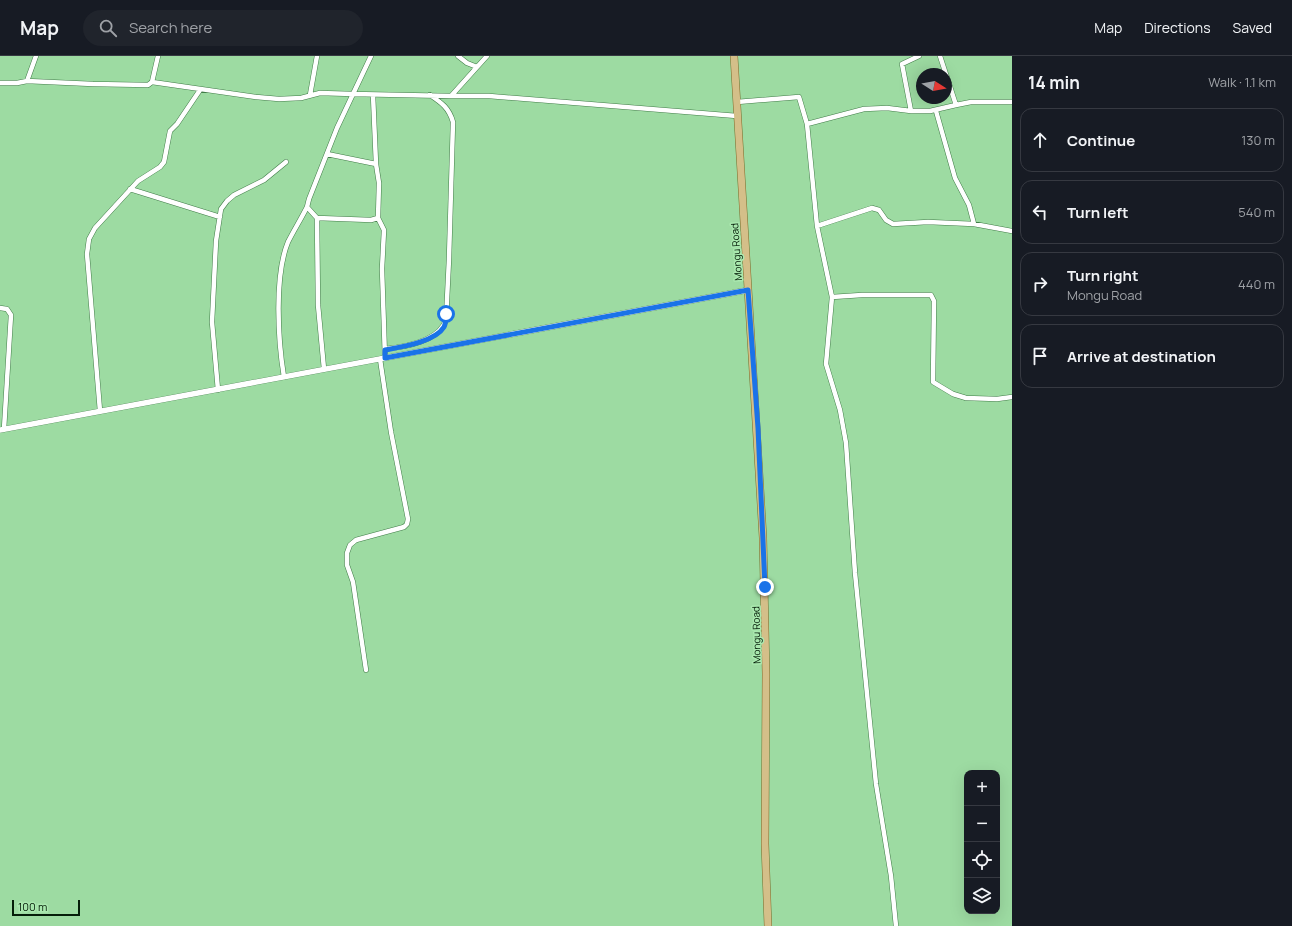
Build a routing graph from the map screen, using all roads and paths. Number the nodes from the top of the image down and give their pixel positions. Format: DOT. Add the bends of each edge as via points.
graph roads {
  1 [pos="36,56"];
  2 [pos="158,56"];
  3 [pos="317,56"];
  4 [pos="371,56"];
  5 [pos="458,56"];
  6 [pos="487,56"];
  7 [pos="734,56"];
  8 [pos="919,56"];
  9 [pos="940,56"];
  10 [pos="476,67"];
  11 [pos="27,81"];
  12 [pos="152,82"];
  13 [pos="0,83"];
  14 [pos="200,90"];
  15 [pos="353,94"];
  16 [pos="310,95"];
  17 [pos="373,95"];
  18 [pos="430,95"];
  19 [pos="451,96"];
  20 [pos="737,102"];
  21 [pos="1012,102"];
  22 [pos="956,105"];
  23 [pos="911,111"];
  24 [pos="936,111"];
  25 [pos="737,116"];
  26 [pos="807,124"];
  27 [pos="327,154"];
  28 [pos="286,162"];
  29 [pos="376,164"];
  30 [pos="130,189"];
  31 [pos="307,207"];
  32 [pos="220,216"];
  33 [pos="317,218"];
  34 [pos="378,218"];
  35 [pos="974,224"];
  36 [pos="817,226"];
  37 [pos="1012,231"];
  38 [pos="748,290"];
  39 [pos="832,297"];
  40 [pos="0,308"];
  41 [pos="385,350"];
  42 [pos="382,358"];
  43 [pos="324,369"];
  44 [pos="284,377"];
  45 [pos="218,390"];
  46 [pos="1012,397"];
  47 [pos="100,411"];
  48 [pos="2,429"];
  49 [pos="366,670"];
  50 [pos="768,926"];
  51 [pos="896,926"];
  1 -- 11 [label="street"];
  2 -- 12 [label="street"];
  3 -- 16 [label="street"];
  4 -- 15 [label="street"];
  5 -- 10 [label="street"];
  6 -- 10 [label="street"];
  7 -- 20 [label="main road, Mongu Road"];
  8 -- 23 [label="street" via="902,64"];
  9 -- 22 [label="street"];
  10 -- 19 [label="street"];
  11 -- 12 [label="street" via="141,85"];
  11 -- 13 [label="street"];
  12 -- 14 [label="street"];
  14 -- 16 [label="street" via="279,99"];
  14 -- 30 [label="street" via="178,124 170,131 164,162"];
  15 -- 16 [label="street"];
  15 -- 17 [label="street"];
  15 -- 27 [label="street"];
  17 -- 18 [label="street"];
  17 -- 29 [label="street"];
  18 -- 19 [label="street"];
  18 -- 41 [label="street" via="444,104 453,122 446,320 444,327 438,332 414,344"];
  19 -- 25 [label="street" via="489,96"];
  20 -- 25 [label="main road, Mongu Road"];
  20 -- 26 [label="street" via="799,97"];
  21 -- 22 [label="street" via="971,102"];
  22 -- 24 [label="street"];
  23 -- 24 [label="street"];
  23 -- 26 [label="street" via="864,109"];
  24 -- 35 [label="street" via="956,178 969,205"];
  25 -- 38 [label="main road, Mongu Road"];
  26 -- 36 [label="street"];
  27 -- 29 [label="street"];
  27 -- 31 [label="street"];
  28 -- 32 [label="street" via="264,180 234,195 227,201"];
  29 -- 34 [label="street" via="379,183"];
  30 -- 32 [label="street"];
  30 -- 47 [label="street" via="95,228 87,246"];
  31 -- 33 [label="street"];
  31 -- 44 [label="street" via="288,243 284,257 278,328"];
  32 -- 45 [label="street" via="216,241 212,322"];
  33 -- 34 [label="street"];
  33 -- 43 [label="street" via="318,305"];
  34 -- 41 [label="street" via="384,230 382,269"];
  35 -- 36 [label="street" via="893,224 886,220 879,210 872,208"];
  35 -- 37 [label="street"];
  36 -- 39 [label="street"];
  38 -- 42 [label="street"];
  38 -- 50 [label="main road, Mongu Road" via="765,580 765,844"];
  39 -- 46 [label="street" via="931,295 934,301 933,382 953,394 966,398"];
  39 -- 51 [label="street" via="826,364 840,410 846,443 876,784 891,876"];
  40 -- 48 [label="street" via="7,309 11,315"];
  41 -- 42 [label="street"];
  42 -- 43 [label="street"];
  42 -- 49 [label="street" via="391,432 408,519 404,527 356,540 350,545 347,553"];
  43 -- 44 [label="street"];
  44 -- 45 [label="street"];
  45 -- 47 [label="street"];
  47 -- 48 [label="street"];
}
